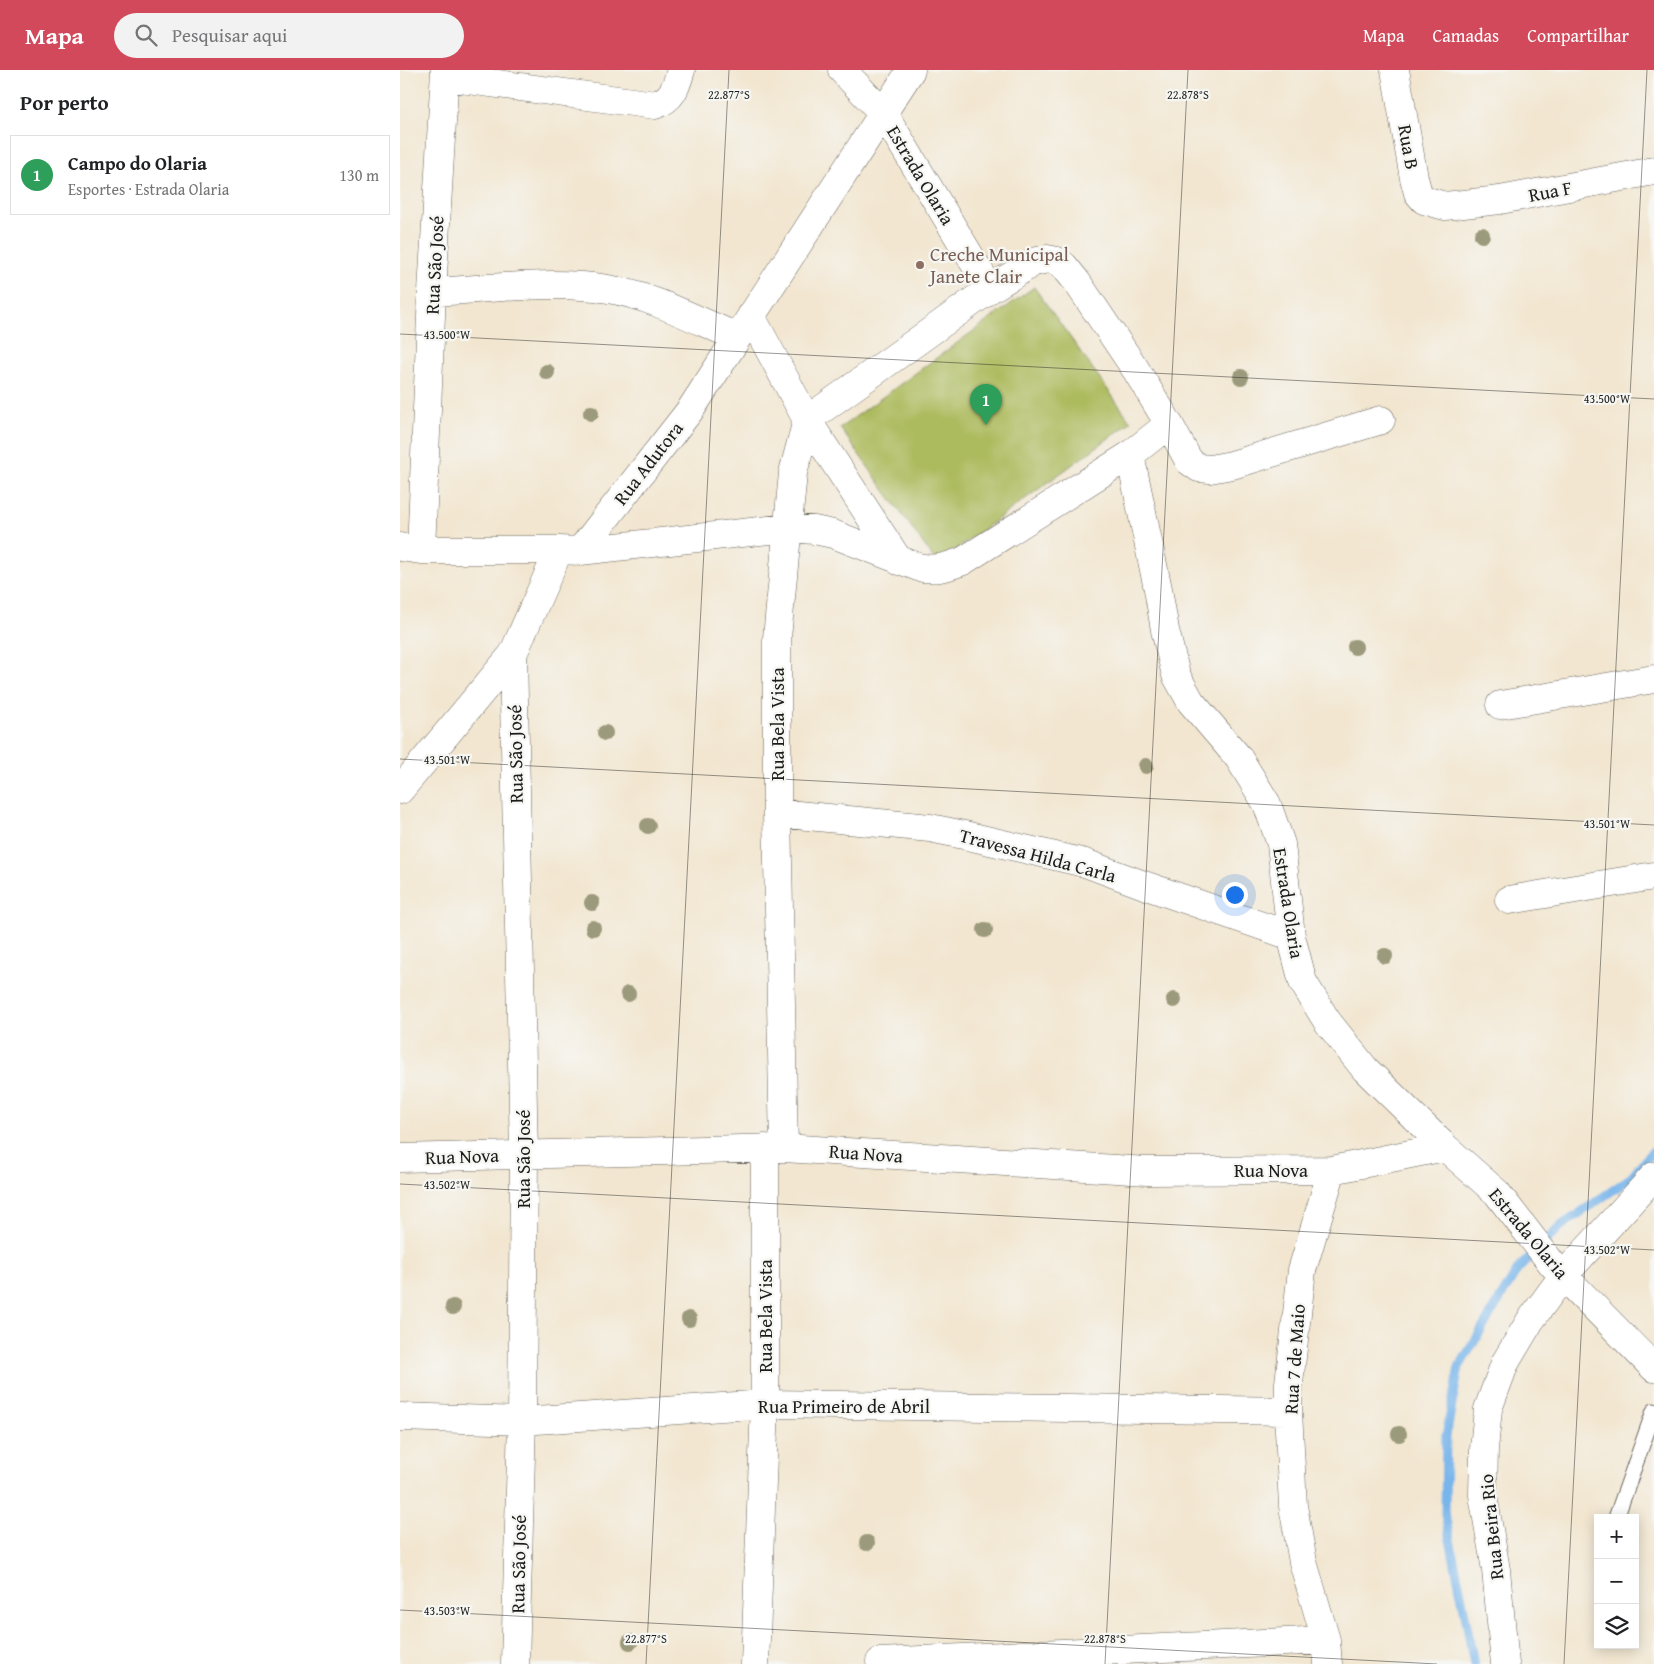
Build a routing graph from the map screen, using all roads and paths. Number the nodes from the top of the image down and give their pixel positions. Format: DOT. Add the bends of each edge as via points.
graph roads {
  1 [pos="681,70"];
  2 [pos="842,70"];
  3 [pos="911,70"];
  4 [pos="1395,70"];
  5 [pos="445,74"];
  6 [pos="884,114"];
  7 [pos="1654,171"];
  8 [pos="1445,206"];
  9 [pos="990,289"];
  10 [pos="432,292"];
  11 [pos="744,326"];
  12 [pos="807,420"];
  13 [pos="1380,420"];
  14 [pos="1169,424"];
  15 [pos="1130,455"];
  16 [pos="787,528"];
  17 [pos="410,548"];
  18 [pos="570,551"];
  19 [pos="899,561"];
  20 [pos="513,654"];
  21 [pos="1654,679"];
  22 [pos="1500,705"];
  23 [pos="400,790"];
  24 [pos="777,813"];
  25 [pos="1654,876"];
  26 [pos="1509,900"];
  27 [pos="1291,936"];
  28 [pos="1445,1147"];
  29 [pos="775,1148"];
  30 [pos="524,1154"];
  31 [pos="400,1158"];
  32 [pos="1332,1170"];
  33 [pos="1654,1176"];
  34 [pos="1558,1270"];
  35 [pos="1654,1368"];
  36 [pos="765,1404"];
  37 [pos="1288,1411"];
  38 [pos="1654,1411"];
  39 [pos="400,1417"];
  40 [pos="522,1421"];
  41 [pos="1617,1514"];
  42 [pos="1327,1652"];
  43 [pos="880,1662"];
  44 [pos="516,1664"];
  45 [pos="755,1664"];
  46 [pos="1505,1664"];
  1 -- 5 [label="street" via="670,97 655,105"];
  2 -- 6 [label="street, Estrada Olaria"];
  3 -- 6 [label="street, Rua Adutora"];
  4 -- 8 [label="street, Rua B" via="1418,193 1424,200"];
  5 -- 10 [label="street, Rua São José"];
  6 -- 9 [label="street, Estrada Olaria"];
  6 -- 11 [label="street, Rua Adutora"];
  7 -- 8 [label="street, Rua F" via="1500,200"];
  9 -- 12 [label="street"];
  9 -- 14 [label="street" via="1034,262 1047,259 1064,266"];
  10 -- 11 [label="street" via="563,285 608,289"];
  10 -- 17 [label="street, Rua São José"];
  11 -- 12 [label="street"];
  11 -- 18 [label="street, Rua Adutora" via="691,408"];
  12 -- 16 [label="street, Rua Bela Vista" via="794,473"];
  12 -- 19 [label="street"];
  13 -- 14 [label="street" via="1210,469 1199,468 1189,461"];
  14 -- 15 [label="street"];
  15 -- 19 [label="street" via="963,562 930,570"];
  15 -- 27 [label="street, Estrada Olaria" via="1176,675 1191,702 1238,758 1267,804 1281,844"];
  16 -- 18 [label="street"];
  16 -- 19 [label="street" via="833,534"];
  16 -- 24 [label="street, Rua Bela Vista" via="776,638"];
  17 -- 18 [label="street"];
  18 -- 20 [label="street, Rua Adutora"];
  20 -- 23 [label="street, Rua Adutora"];
  20 -- 30 [label="street, Rua São José"];
  21 -- 22 [label="street"];
  24 -- 27 [label="street, Travessa Hilda Carla" via="964,834 1076,861"];
  24 -- 29 [label="street, Rua Bela Vista"];
  25 -- 26 [label="street"];
  27 -- 28 [label="street, Estrada Olaria" via="1303,982 1326,1021 1365,1070"];
  28 -- 32 [label="street"];
  28 -- 34 [label="street, Estrada Olaria" via="1497,1192"];
  29 -- 30 [label="street, Rua Nova"];
  29 -- 32 [label="street, Rua Nova" via="1148,1171"];
  29 -- 36 [label="street, Rua Bela Vista"];
  30 -- 31 [label="street, Rua Nova"];
  30 -- 40 [label="street, Rua São José"];
  32 -- 37 [label="street, Rua 7 de Maio" via="1302,1270"];
  33 -- 34 [label="street, Rua Beira Rio"];
  34 -- 35 [label="street, Estrada Olaria"];
  34 -- 46 [label="street, Rua Beira Rio" via="1505,1363 1488,1409 1483,1496 1496,1570"];
  36 -- 37 [label="street, Rua Primeiro de Abril"];
  36 -- 40 [label="street, Rua Primeiro de Abril"];
  36 -- 45 [label="street, Rua Bela Vista"];
  37 -- 42 [label="street, Rua 7 de Maio" via="1293,1506 1303,1562"];
  38 -- 41 [label="lane"];
  39 -- 40 [label="street, Rua Primeiro de Abril"];
  40 -- 44 [label="street, Rua São José"];
  42 -- 43 [label="street"];
}
